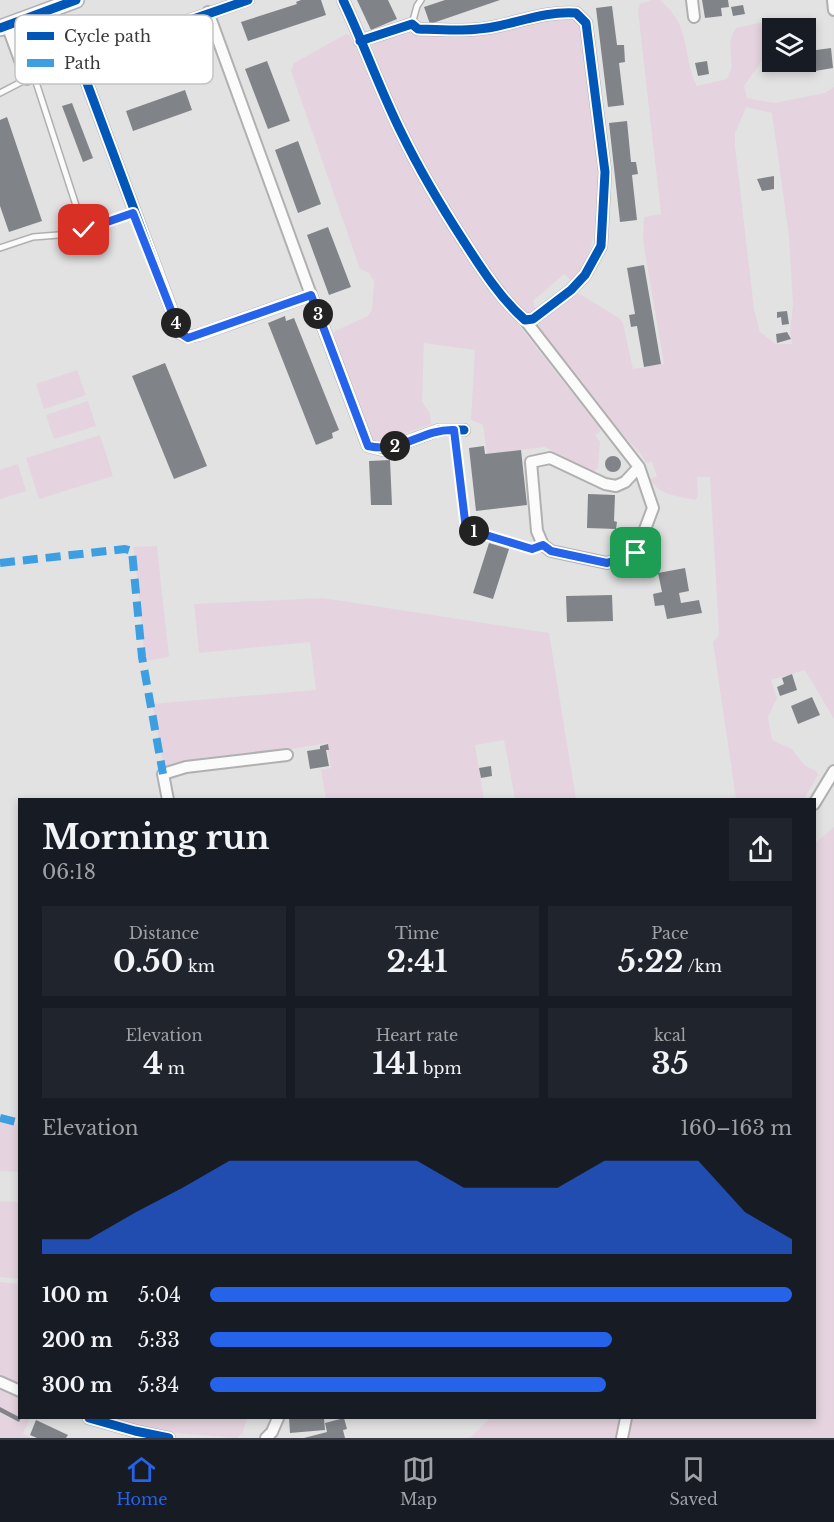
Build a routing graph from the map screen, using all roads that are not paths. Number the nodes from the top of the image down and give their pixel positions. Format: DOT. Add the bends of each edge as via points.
graph roads {
  1 [pos="76,0"];
  2 [pos="248,0"];
  3 [pos="343,0"];
  4 [pos="421,0"];
  5 [pos="692,0"];
  6 [pos="832,0"];
  7 [pos="834,10"];
  8 [pos="208,12"];
  9 [pos="34,15"];
  10 [pos="200,15"];
  11 [pos="209,15"];
  12 [pos="694,17"];
  13 [pos="412,24"];
  14 [pos="3,26"];
  15 [pos="213,26"];
  16 [pos="360,42"];
  17 [pos="15,48"];
  18 [pos="17,84"];
  19 [pos="33,84"];
  20 [pos="87,84"];
  21 [pos="0,93"];
  22 [pos="133,213"];
  23 [pos="84,230"];
  24 [pos="0,248"];
  25 [pos="311,295"];
  26 [pos="525,320"];
  27 [pos="459,430"];
  28 [pos="639,467"];
  29 [pos="543,545"];
  30 [pos="287,754"];
  31 [pos="834,771"];
  32 [pos="168,798"];
  33 [pos="816,801"];
  34 [pos="0,1382"];
  35 [pos="18,1389"];
  36 [pos="93,1419"];
  37 [pos="278,1419"];
  38 [pos="626,1419"];
  39 [pos="169,1438"];
  40 [pos="266,1438"];
  41 [pos="622,1438"];
  1 -- 9 [label="main road"];
  2 -- 8 [label="street"];
  3 -- 16 [label="street"];
  4 -- 13 [label="lane"];
  5 -- 12 [label="street"];
  6 -- 7 [label="street"];
  8 -- 10 [label="street"];
  8 -- 11 [label="street"];
  13 -- 16 [label="street"];
  13 -- 26 [label="street" via="418,29 454,31 495,27 556,11 576,13 586,23 605,172 601,246 585,275 571,290 533,319"];
  14 -- 17 [label="street"];
  15 -- 25 [label="street"];
  16 -- 26 [label="street" via="432,191 493,284"];
  18 -- 21 [label="lane"];
  19 -- 23 [label="lane"];
  20 -- 22 [label="street"];
  22 -- 23 [label="lane"];
  22 -- 25 [label="street" via="180,333 188,338"];
  23 -- 24 [label="lane" via="33,237"];
  25 -- 27 [label="street" via="368,446 384,450 439,430"];
  26 -- 28 [label="street"];
  27 -- 29 [label="lane" via="466,529 532,549"];
  28 -- 29 [label="street" via="653,508 636,553 607,563 551,551"];
  28 -- 29 [label="street" via="626,482 616,486 550,458 531,462 537,531"];
  30 -- 32 [label="street" via="186,767 163,774"];
  31 -- 33 [label="street"];
  34 -- 35 [label="street"];
  36 -- 39 [label="street"];
  37 -- 40 [label="street"];
  38 -- 41 [label="street"];
}
